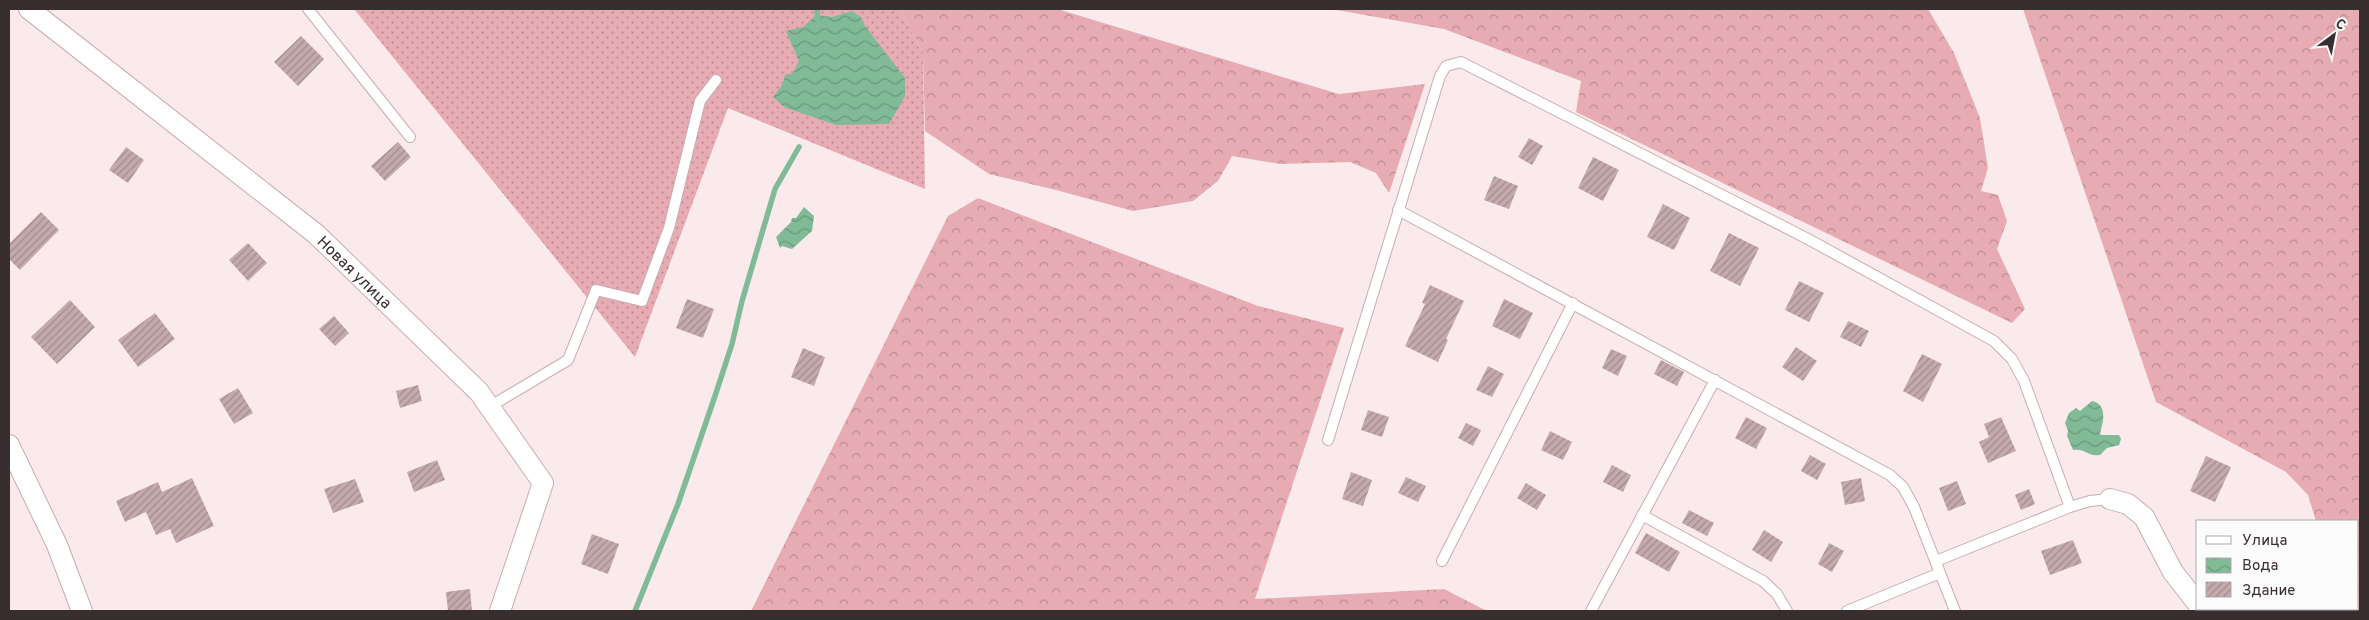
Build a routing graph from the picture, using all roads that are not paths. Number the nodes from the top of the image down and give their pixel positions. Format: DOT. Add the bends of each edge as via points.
graph roads {
  1 [pos="29,9"];
  2 [pos="308,9"];
  3 [pos="716,80"];
  4 [pos="410,138"];
  5 [pos="1398,210"];
  6 [pos="1573,303"];
  7 [pos="1715,380"];
  8 [pos="489,407"];
  9 [pos="1328,440"];
  10 [pos="9,444"];
  11 [pos="2110,499"];
  12 [pos="2070,507"];
  13 [pos="1642,515"];
  14 [pos="1442,561"];
  15 [pos="1936,562"];
  16 [pos="1940,574"];
  17 [pos="2196,601"];
  18 [pos="82,611"];
  19 [pos="500,611"];
  20 [pos="1591,611"];
  21 [pos="1786,611"];
  22 [pos="1847,611"];
  23 [pos="1955,611"];
  1 -- 8 [label="street, Новая улица" via="316,234 479,392"];
  2 -- 4 [label="lane"];
  3 -- 8 [label="lane" via="700,101 669,228 642,301 596,290 568,360"];
  5 -- 6 [label="lane"];
  5 -- 9 [label="lane"];
  5 -- 12 [label="lane" via="1442,71 1456,62 1469,64 1808,239 1994,341 2012,359 2024,381"];
  6 -- 7 [label="lane"];
  6 -- 14 [label="lane"];
  7 -- 13 [label="lane"];
  7 -- 15 [label="lane" via="1897,481 1914,507"];
  8 -- 19 [label="street, Новая улица" via="543,483"];
  10 -- 18 [label="street" via="57,546"];
  11 -- 12 [label="lane"];
  11 -- 17 [label="street" via="2128,504 2144,517 2173,572"];
  12 -- 15 [label="lane"];
  13 -- 20 [label="lane"];
  13 -- 21 [label="lane" via="1763,581 1777,594"];
  15 -- 16 [label="lane"];
  16 -- 22 [label="lane"];
  16 -- 23 [label="lane"];
}
